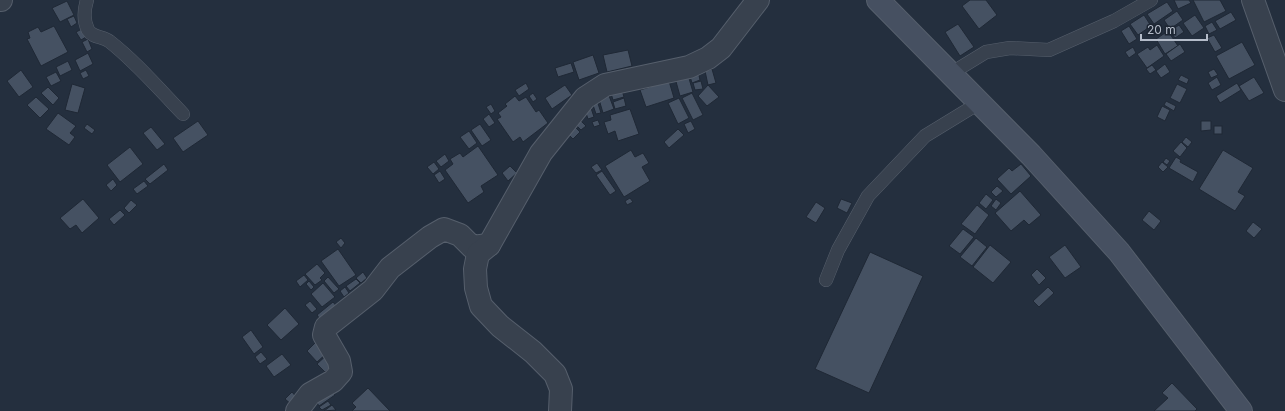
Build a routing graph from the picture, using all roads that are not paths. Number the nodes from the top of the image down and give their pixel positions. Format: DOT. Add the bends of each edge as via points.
graph roads {
  1 [pos="87,0"];
  2 [pos="758,0"];
  3 [pos="878,0"];
  4 [pos="1151,0"];
  5 [pos="1253,0"];
  6 [pos="950,74"];
  7 [pos="1285,90"];
  8 [pos="979,103"];
  9 [pos="183,114"];
  10 [pos="489,245"];
  11 [pos="826,280"];
  12 [pos="297,411"];
  13 [pos="560,411"];
  14 [pos="1241,411"];
  1 -- 9 [label="lane" via="84,19 88,31 107,39"];
  2 -- 10 [label="street" via="721,48 708,58 690,67 605,85 585,98 541,153"];
  3 -- 6 [label="street"];
  4 -- 6 [label="lane" via="1114,21 1049,50 1010,48 986,52"];
  5 -- 7 [label="street"];
  6 -- 8 [label="street"];
  8 -- 11 [label="lane" via="924,136 868,196 838,250"];
  8 -- 14 [label="street" via="1031,155 1119,252"];
  10 -- 12 [label="street" via="472,247 460,235 444,229 390,268 373,290 326,327 324,335 339,361 341,372 333,381 310,394"];
  10 -- 13 [label="street" via="478,254 474,269 476,288 482,306 500,326 533,352 555,374 561,389"];
}
